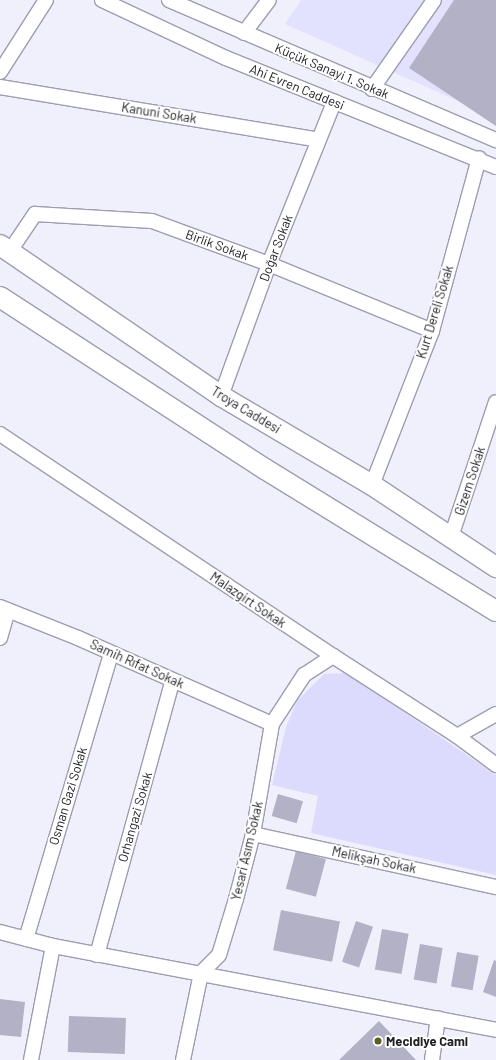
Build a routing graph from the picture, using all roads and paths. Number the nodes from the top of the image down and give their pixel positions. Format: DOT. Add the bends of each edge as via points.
graph roads {
  1 [pos="46,0"];
  2 [pos="102,0"];
  3 [pos="169,0"];
  4 [pos="269,0"];
  5 [pos="434,0"];
  6 [pos="244,34"];
  7 [pos="0,72"];
  8 [pos="0,87"];
  9 [pos="372,89"];
  10 [pos="334,102"];
  11 [pos="318,140"];
  12 [pos="496,140"];
  13 [pos="479,158"];
  14 [pos="496,167"];
  15 [pos="5,248"];
  16 [pos="269,264"];
  17 [pos="0,297"];
  18 [pos="432,331"];
  19 [pos="221,396"];
  20 [pos="496,402"];
  21 [pos="0,434"];
  22 [pos="372,486"];
  23 [pos="451,537"];
  24 [pos="496,567"];
  25 [pos="4,609"];
  26 [pos="496,611"];
  27 [pos="0,638"];
  28 [pos="111,653"];
  29 [pos="333,656"];
  30 [pos="173,680"];
  31 [pos="496,714"];
  32 [pos="272,724"];
  33 [pos="457,736"];
  34 [pos="496,765"];
  35 [pos="253,834"];
  36 [pos="496,887"];
  37 [pos="0,932"];
  38 [pos="26,940"];
  39 [pos="53,946"];
  40 [pos="97,955"];
  41 [pos="202,973"];
  42 [pos="438,1018"];
  43 [pos="496,1030"];
  44 [pos="31,1060"];
  45 [pos="183,1060"];
  46 [pos="432,1060"];
  1 -- 7 [label="street"];
  2 -- 10 [label="street, Ahi Evren Caddesi" via="226,58"];
  3 -- 6 [label="street, Küçük Sanayi 1. Sokak"];
  4 -- 6 [label="street"];
  5 -- 9 [label="street"];
  6 -- 9 [label="street, Küçük Sanayi 1. Sokak"];
  8 -- 11 [label="street, Kanuni Sokak"];
  9 -- 12 [label="street, Küçük Sanayi 1. Sokak"];
  10 -- 11 [label="street, Doğar Sokak"];
  10 -- 13 [label="street, Ahi Evren Caddesi"];
  11 -- 16 [label="street, Doğar Sokak"];
  13 -- 14 [label="street, Ahi Evren Caddesi"];
  13 -- 18 [label="street, Kurt Dereli Sokak"];
  15 -- 16 [label="street, Birlik Sokak" via="35,214 152,221"];
  15 -- 19 [label="main road, Troya Caddesi"];
  16 -- 18 [label="street, Birlik Sokak"];
  16 -- 19 [label="street, Doğar Sokak"];
  17 -- 26 [label="main road" via="265,469"];
  18 -- 22 [label="street, Kurt Dereli Sokak"];
  19 -- 22 [label="main road, Troya Caddesi"];
  20 -- 23 [label="street, Gizem Sokak"];
  21 -- 29 [label="street, Malazgirt Sokak"];
  22 -- 23 [label="main road, Troya Caddesi"];
  23 -- 24 [label="main road, Troya Caddesi"];
  25 -- 27 [label="street"];
  25 -- 28 [label="street, Samih Rıfat Sokak"];
  28 -- 30 [label="street, Samih Rıfat Sokak"];
  28 -- 38 [label="street, Osman Gazi Sokak"];
  29 -- 32 [label="street, Yesari Asım Sokak" via="304,675"];
  29 -- 33 [label="street, Malazgirt Sokak"];
  30 -- 32 [label="street, Samih Rıfat Sokak"];
  30 -- 40 [label="street, Orhangazi Sokak"];
  31 -- 33 [label="street"];
  32 -- 35 [label="street, Yesari Asım Sokak"];
  33 -- 34 [label="street, Malazgirt Sokak"];
  35 -- 36 [label="street, Melikşah Sokak"];
  35 -- 41 [label="street, Yesari Asım Sokak" via="219,955"];
  37 -- 38 [label="street"];
  38 -- 39 [label="street"];
  39 -- 40 [label="street"];
  39 -- 44 [label="street"];
  40 -- 41 [label="street"];
  41 -- 42 [label="street"];
  41 -- 45 [label="street"];
  42 -- 43 [label="street"];
  42 -- 46 [label="street"];
}
